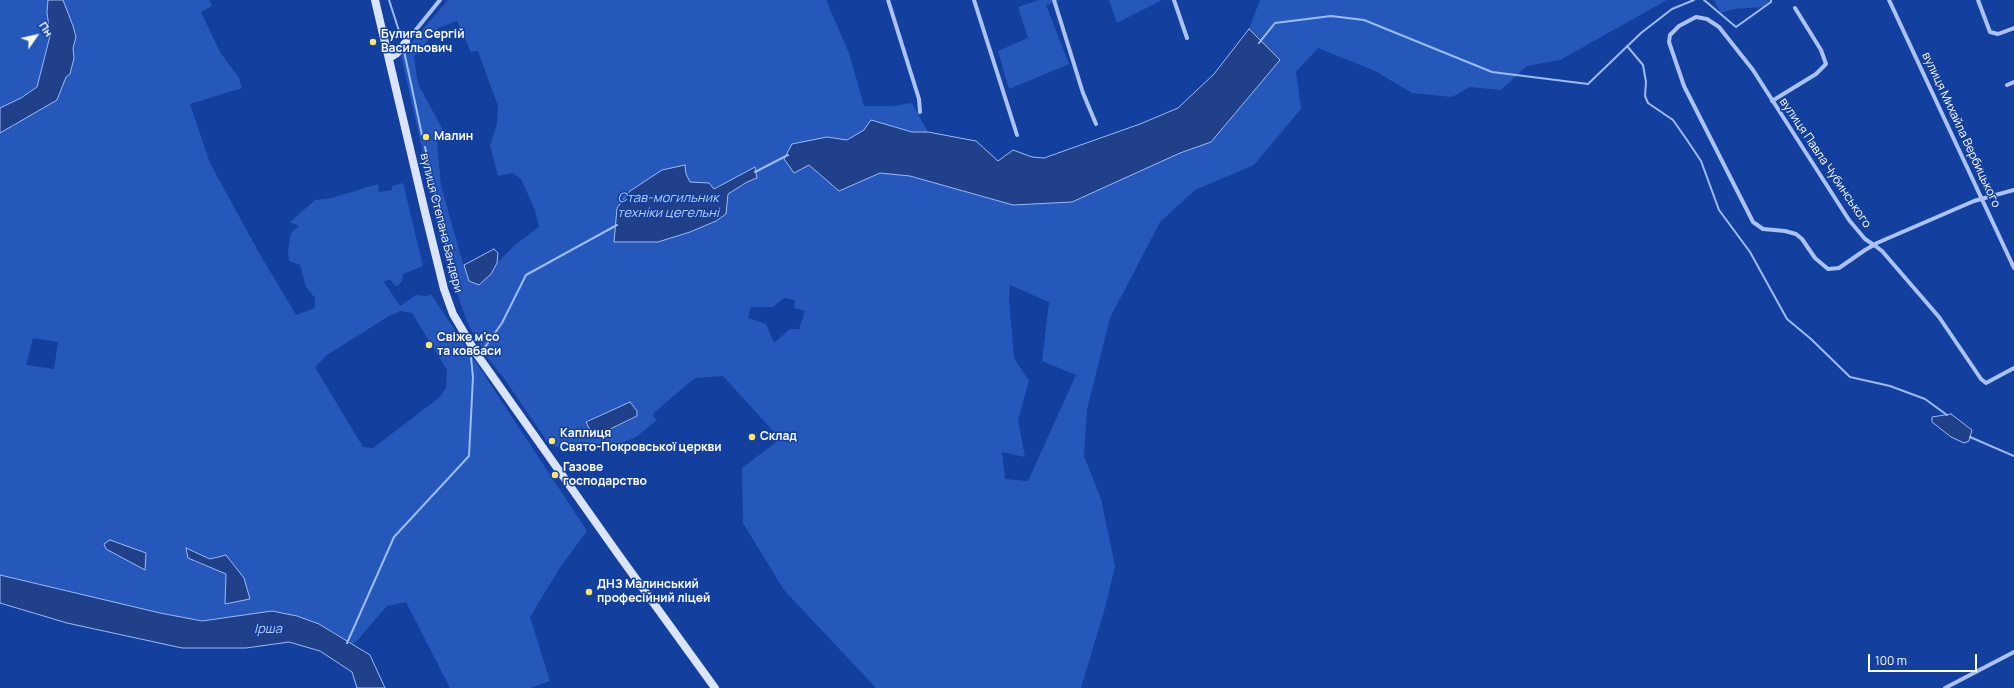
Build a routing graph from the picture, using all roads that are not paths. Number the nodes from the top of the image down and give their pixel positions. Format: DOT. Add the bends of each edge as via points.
graph roads {
  1 [pos="375,0"];
  2 [pos="440,0"];
  3 [pos="888,0"];
  4 [pos="974,0"];
  5 [pos="1054,0"];
  6 [pos="1174,0"];
  7 [pos="1889,0"];
  8 [pos="1978,0"];
  9 [pos="1795,8"];
  10 [pos="2014,28"];
  11 [pos="1187,38"];
  12 [pos="406,42"];
  13 [pos="389,58"];
  14 [pos="2014,82"];
  15 [pos="2007,85"];
  16 [pos="1772,101"];
  17 [pos="920,112"];
  18 [pos="1096,124"];
  19 [pos="1018,135"];
  20 [pos="2014,190"];
  21 [pos="1982,199"];
  22 [pos="1874,245"];
  23 [pos="2014,268"];
  24 [pos="2014,368"];
  25 [pos="2014,652"];
  26 [pos="715,688"];
  27 [pos="1945,688"];
  1 -- 13 [label="street, вулиця Степана Бандери"];
  2 -- 12 [label="street"];
  3 -- 17 [label="street" via="919,99"];
  4 -- 19 [label="street"];
  5 -- 18 [label="street"];
  6 -- 11 [label="street"];
  7 -- 21 [label="street, вулиця Михайла Вербицького"];
  8 -- 10 [label="street" via="1990,32 1998,34"];
  9 -- 16 [label="street" via="1821,50 1826,64 1812,77"];
  12 -- 13 [label="street"];
  13 -- 26 [label="street, вулиця Степана Бандери" via="444,289 454,314 476,353"];
  14 -- 15 [label="street"];
  16 -- 22 [label="street, вулиця Павла Чубинського" via="1849,220 1860,234"];
  16 -- 22 [label="street, вулиця Павла Чубинського" via="1743,56 1714,23 1702,17 1693,18 1670,35 1669,42 1688,95 1753,222 1762,229 1796,234 1815,258 1828,269 1839,268"];
  20 -- 21 [label="street"];
  21 -- 22 [label="street"];
  21 -- 23 [label="street, вулиця Михайла Вербицького"];
  22 -- 24 [label="street, вулиця Павла Чубинського" via="1939,316 1986,383"];
  25 -- 27 [label="street"];
}
